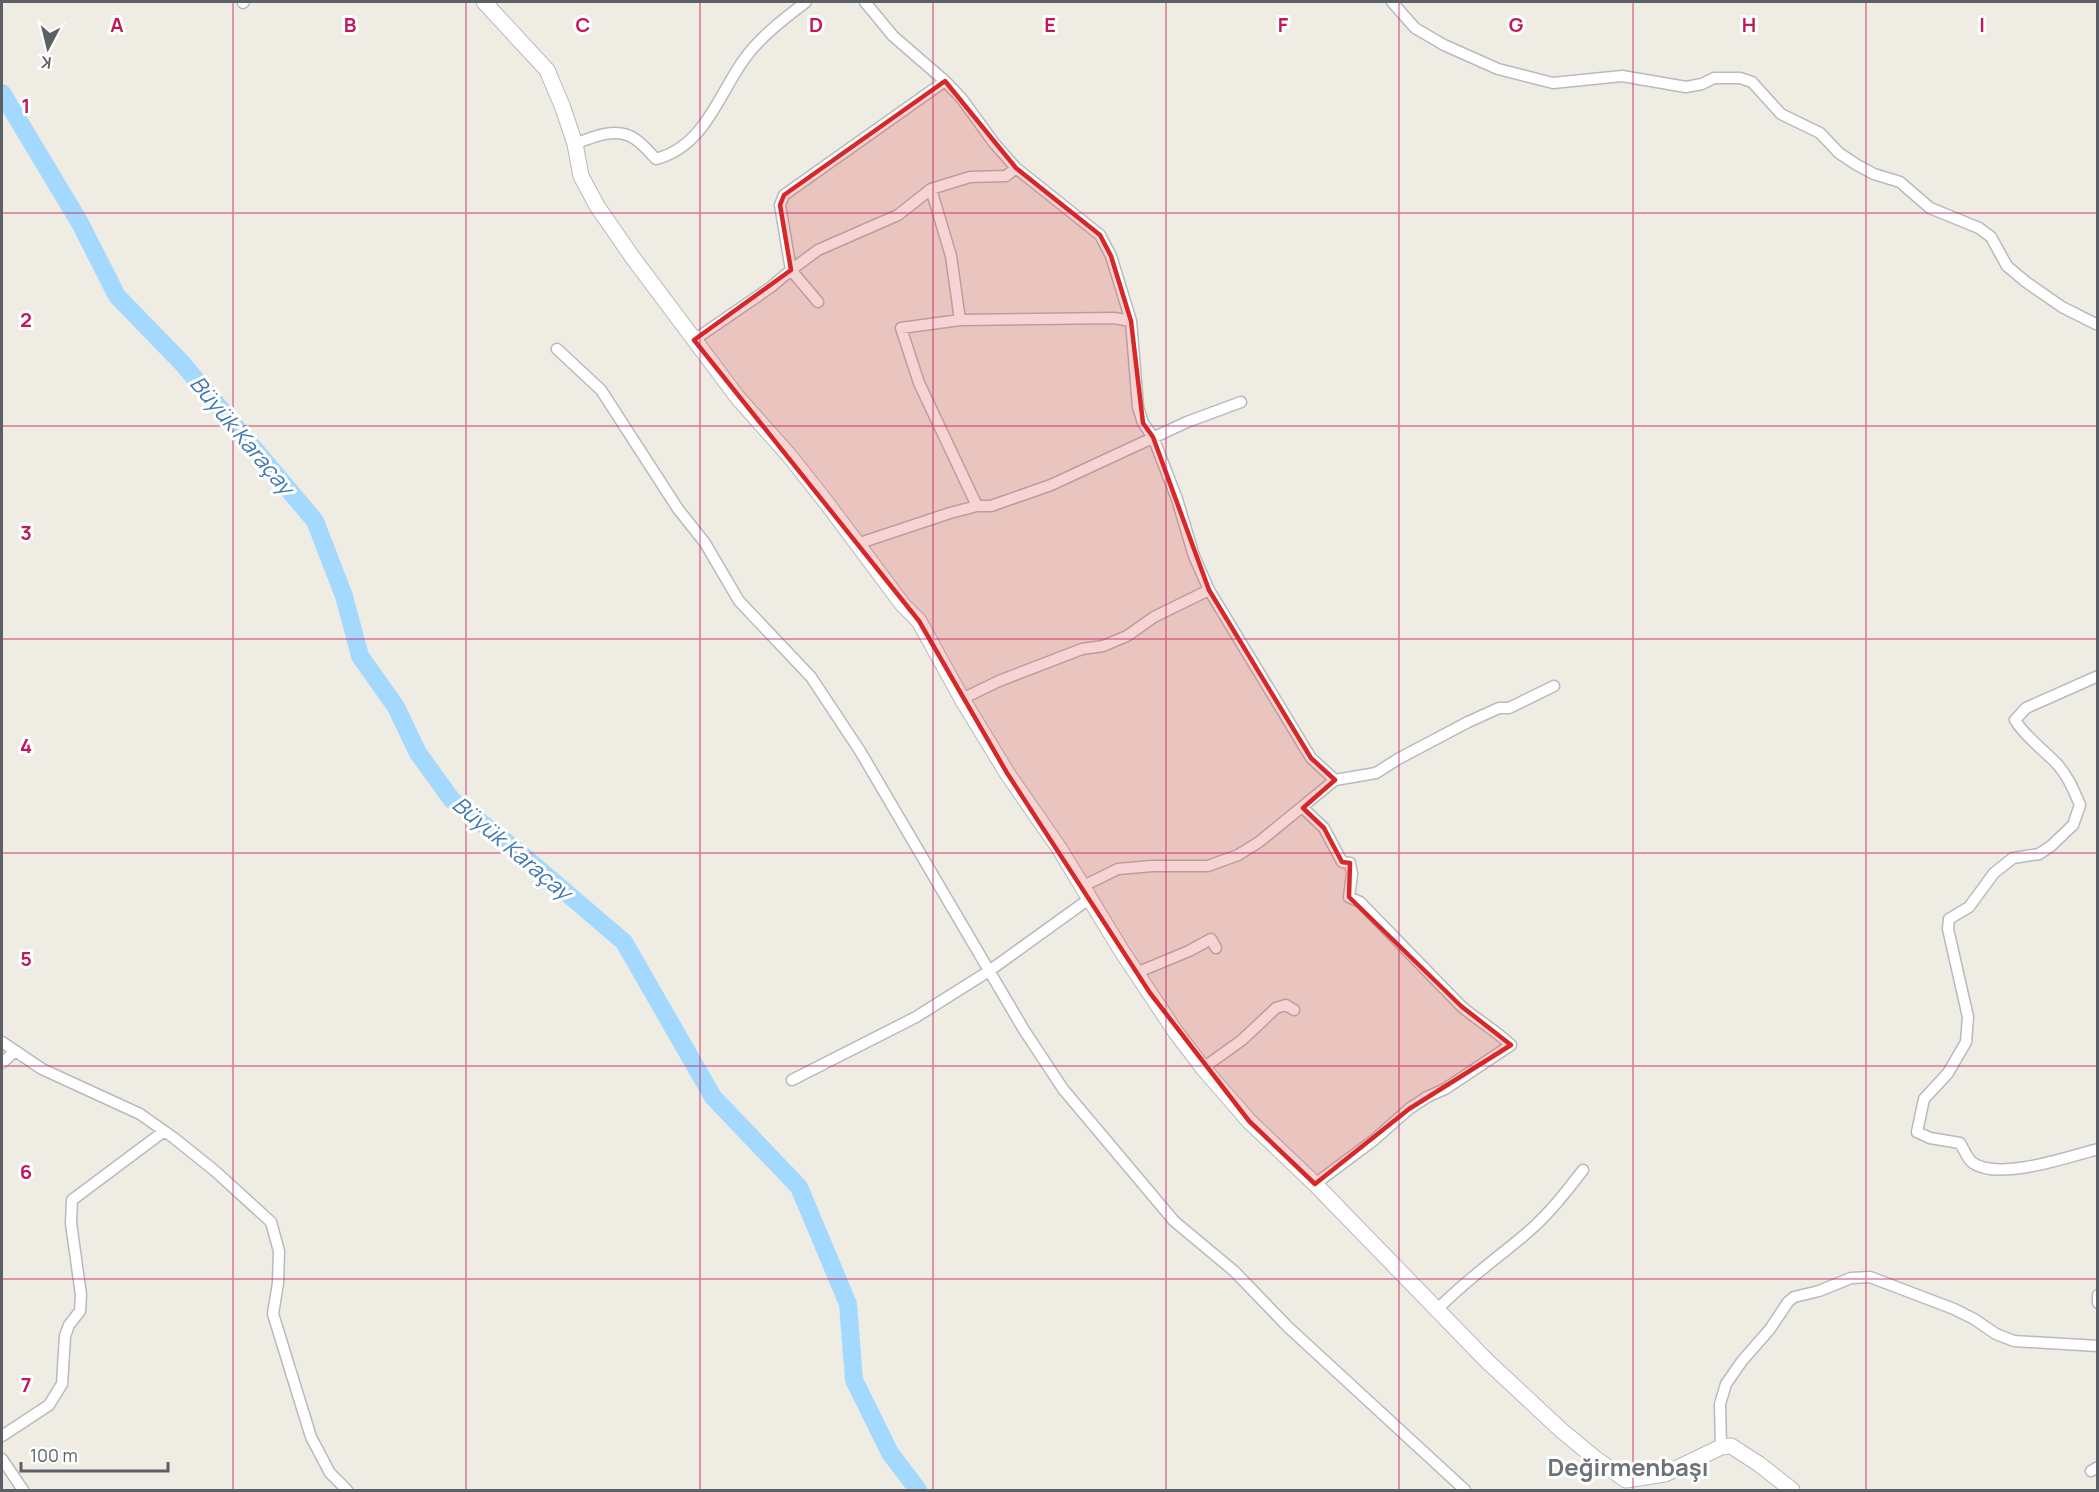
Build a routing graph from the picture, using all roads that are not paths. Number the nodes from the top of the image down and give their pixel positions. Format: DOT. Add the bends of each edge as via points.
graph roads {
  1 [pos="484,2"];
  2 [pos="806,2"];
  3 [pos="865,2"];
  4 [pos="1392,2"];
  5 [pos="945,81"];
  6 [pos="575,144"];
  7 [pos="1016,168"];
  8 [pos="931,189"];
  9 [pos="790,270"];
  10 [pos="818,302"];
  11 [pos="960,320"];
  12 [pos="1131,321"];
  13 [pos="2097,326"];
  14 [pos="694,340"];
  15 [pos="557,349"];
  16 [pos="1241,402"];
  17 [pos="1153,437"];
  18 [pos="977,506"];
  19 [pos="857,544"];
  20 [pos="1209,590"];
  21 [pos="2097,675"];
  22 [pos="1554,686"];
  23 [pos="962,699"];
  24 [pos="1335,780"];
  25 [pos="1303,808"];
  26 [pos="1085,893"];
  27 [pos="1216,948"];
  28 [pos="989,971"];
  29 [pos="1136,973"];
  30 [pos="1294,1010"];
  31 [pos="2,1042"];
  32 [pos="15,1051"];
  33 [pos="2,1064"];
  34 [pos="1203,1068"];
  35 [pos="792,1080"];
  36 [pos="163,1132"];
  37 [pos="2097,1149"];
  38 [pos="1583,1170"];
  39 [pos="1315,1184"];
  40 [pos="2097,1295"];
  41 [pos="2097,1303"];
  42 [pos="1437,1310"];
  43 [pos="2097,1346"];
  44 [pos="2,1436"];
  45 [pos="1720,1447"];
  46 [pos="2,1459"];
  47 [pos="1628,1485"];
  48 [pos="23,1491"];
  49 [pos="347,1491"];
  50 [pos="1465,1491"];
  51 [pos="1792,1491"];
  1 -- 6 [label="street" via="547,70"];
  2 -- 6 [label="street" via="746,57 696,136 673,154 656,159 633,137 615,133 599,134"];
  3 -- 5 [label="street" via="893,36"];
  4 -- 13 [label="street" via="1415,28 1444,45 1498,69 1553,83 1622,76 1686,87 1714,78 1752,82 1781,114 1820,133 1857,165 1900,182 1930,208 1979,228 1991,237 2007,266 2026,282"];
  5 -- 7 [label="street"];
  5 -- 9 [label="street" via="784,195 780,205"];
  6 -- 14 [label="street" via="582,176 597,206"];
  7 -- 8 [label="street" via="1006,176 970,177"];
  7 -- 12 [label="street" via="1100,236 1111,256"];
  8 -- 9 [label="street" via="898,214 818,250"];
  8 -- 11 [label="street" via="951,256"];
  9 -- 10 [label="street"];
  9 -- 14 [label="street"];
  11 -- 12 [label="street"];
  11 -- 18 [label="street" via="901,328 919,383"];
  12 -- 17 [label="street" via="1138,407"];
  14 -- 19 [label="street"];
  15 -- 28 [label="street" via="601,390 678,509 705,543 739,602 811,677 860,751"];
  16 -- 17 [label="street"];
  17 -- 18 [label="street" via="1051,485 991,506"];
  17 -- 20 [label="street"];
  18 -- 19 [label="street"];
  19 -- 23 [label="street" via="919,621"];
  20 -- 23 [label="street" via="1119,639 1082,649"];
  20 -- 24 [label="street" via="1311,758"];
  21 -- 37 [label="street" via="2026,708 2015,720 2059,766 2080,805 2073,825 2051,846 2039,854 2013,858 1994,873 1969,907 1949,919 1968,1017 1966,1042 1948,1073 1924,1098 1917,1132 1960,1143 1971,1162 1988,1170 2031,1167"];
  22 -- 24 [label="street" via="1468,722 1376,773"];
  23 -- 26 [label="street"];
  24 -- 25 [label="street"];
  25 -- 26 [label="street" via="1259,842 1224,861 1208,866 1119,869"];
  25 -- 39 [label="street" via="1324,828 1342,862 1350,863 1350,897 1360,902 1461,1006 1511,1045 1409,1109"];
  26 -- 28 [label="street"];
  26 -- 29 [label="street"];
  27 -- 29 [label="street" via="1211,939"];
  28 -- 35 [label="street" via="916,1017"];
  28 -- 50 [label="street" via="1063,1089 1174,1221 1234,1271 1288,1327"];
  29 -- 34 [label="street"];
  30 -- 34 [label="street" via="1286,1005 1276,1008 1242,1040"];
  31 -- 32 [label="street"];
  32 -- 33 [label="street"];
  32 -- 36 [label="street" via="42,1069 140,1114"];
  34 -- 39 [label="street" via="1249,1121"];
  36 -- 44 [label="street" via="72,1200 71,1223 81,1294 80,1311 65,1336 62,1383 49,1405"];
  36 -- 49 [label="street" via="215,1171 271,1222 279,1251 273,1314 311,1437 330,1473"];
  38 -- 42 [label="street" via="1530,1230"];
  39 -- 42 [label="street"];
  40 -- 41 [label="street"];
  42 -- 47 [label="street" via="1561,1430"];
  43 -- 45 [label="street" via="2014,1341 1954,1309 1870,1276 1857,1276 1788,1302 1726,1384 1720,1404"];
  45 -- 47 [label="street" via="1665,1474"];
  45 -- 51 [label="street" via="1731,1446"];
  46 -- 48 [label="street"];
}
